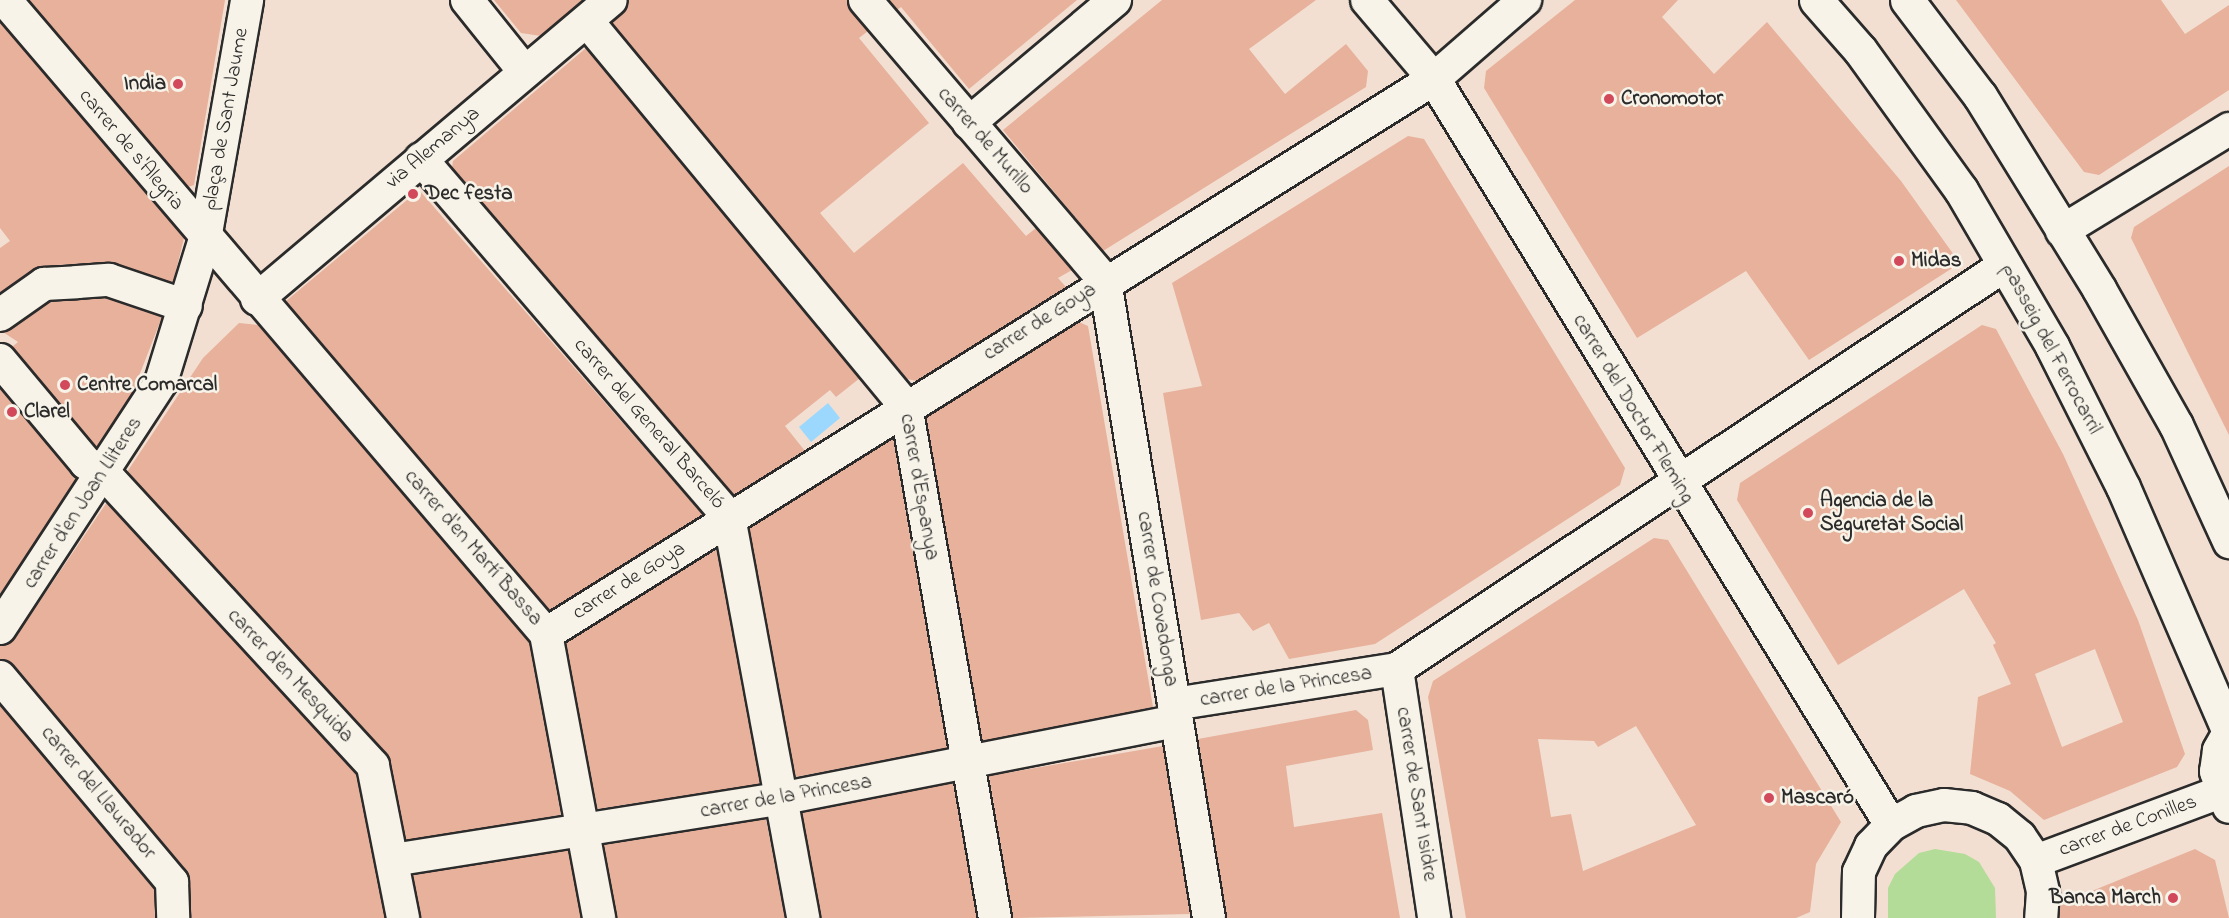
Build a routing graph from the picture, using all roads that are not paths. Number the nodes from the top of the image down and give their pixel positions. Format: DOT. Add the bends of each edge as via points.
graph roads {
  1 [pos="5,0"];
  2 [pos="247,0"];
  3 [pos="467,0"];
  4 [pos="611,0"];
  5 [pos="866,0"];
  6 [pos="1115,0"];
  7 [pos="1367,0"];
  8 [pos="1525,0"];
  9 [pos="1816,0"];
  10 [pos="1906,0"];
  11 [pos="587,21"];
  12 [pos="524,71"];
  13 [pos="1434,79"];
  14 [pos="969,123"];
  15 [pos="2229,129"];
  16 [pos="421,159"];
  17 [pos="2062,231"];
  18 [pos="206,238"];
  19 [pos="2005,265"];
  20 [pos="1105,281"];
  21 [pos="257,299"];
  22 [pos="186,306"];
  23 [pos="0,315"];
  24 [pos="0,360"];
  25 [pos="906,406"];
  26 [pos="103,472"];
  27 [pos="1676,481"];
  28 [pos="729,517"];
  29 [pos="2229,541"];
  30 [pos="0,628"];
  31 [pos="546,634"];
  32 [pos="1397,669"];
  33 [pos="0,677"];
  34 [pos="1175,713"];
  35 [pos="2229,732"];
  36 [pos="968,764"];
  37 [pos="784,798"];
  38 [pos="2225,799"];
  39 [pos="1891,825"];
  40 [pos="585,831"];
  41 [pos="393,860"];
  42 [pos="2036,861"];
  43 [pos="173,918"];
  44 [pos="403,918"];
  45 [pos="599,918"];
  46 [pos="804,918"];
  47 [pos="995,918"];
  48 [pos="1209,918"];
  49 [pos="1434,918"];
  50 [pos="1858,918"];
  51 [pos="2041,918"];
  1 -- 18 [label="street, carrer de s'Alegria"];
  2 -- 18 [label="street, plaça de Sant Jaume"];
  3 -- 12 [label="street"];
  4 -- 11 [label="street, via Alemanya"];
  5 -- 14 [label="street, carrer de Murillo"];
  6 -- 14 [label="street"];
  7 -- 13 [label="street, carrer del Doctor Fleming"];
  8 -- 13 [label="street, carrer de Goya"];
  9 -- 19 [label="main road, passeig del Ferrocarril" via="1860,50 1961,190"];
  10 -- 17 [label="main road" via="1980,96"];
  11 -- 12 [label="street, via Alemanya"];
  11 -- 25 [label="street, carrer d'Espanya"];
  12 -- 16 [label="street, via Alemanya"];
  13 -- 20 [label="street, carrer de Goya"];
  13 -- 27 [label="street, carrer del Doctor Fleming"];
  14 -- 20 [label="street, carrer de Murillo"];
  15 -- 17 [label="street"];
  16 -- 21 [label="street, via Alemanya"];
  16 -- 28 [label="street, carrer del General Barceló"];
  17 -- 29 [label="main road" via="2176,425"];
  18 -- 21 [label="street, carrer de s'Alegria"];
  18 -- 22 [label="street, carrer d'en Joan Lliteres"];
  19 -- 27 [label="street"];
  19 -- 35 [label="main road, passeig del Ferrocarril" via="2123,486"];
  20 -- 25 [label="street, carrer de Goya"];
  20 -- 34 [label="street, carrer de Covadonga"];
  21 -- 31 [label="street, carrer d'en Martí Bassa"];
  22 -- 23 [label="street" via="109,280 87,281 44,284"];
  22 -- 26 [label="street, carrer d'en Joan Lliteres" via="161,382"];
  24 -- 26 [label="street, carrer d'en Mesquida" via="86,463"];
  25 -- 28 [label="street, carrer de Goya"];
  25 -- 36 [label="street, carrer d'Espanya"];
  26 -- 30 [label="street, carrer d'en Joan Lliteres"];
  26 -- 41 [label="street, carrer d'en Mesquida" via="373,766"];
  27 -- 32 [label="street"];
  27 -- 39 [label="street, carrer del Doctor Fleming"];
  28 -- 31 [label="street, carrer de Goya"];
  28 -- 37 [label="street, carrer del General Barceló"];
  31 -- 40 [label="street, carrer d'en Martí Bassa"];
  32 -- 34 [label="street, carrer de la Princesa"];
  32 -- 49 [label="street, carrer de Sant Isidre"];
  33 -- 43 [label="street, carrer del Llaurador" via="172,882"];
  34 -- 36 [label="street, carrer de la Princesa"];
  34 -- 48 [label="street, carrer de Covadonga"];
  35 -- 38 [label="main road" via="2219,750"];
  36 -- 37 [label="street, carrer de la Princesa"];
  36 -- 47 [label="street, carrer d'Espanya"];
  37 -- 40 [label="street, carrer de la Princesa"];
  37 -- 46 [label="street, carrer del General Barceló"];
  38 -- 42 [label="street, carrer de Conilles"];
  39 -- 42 [label="street" via="1916,811 1944,805 1972,808 2005,825"];
  39 -- 50 [label="street" via="1871,846 1859,872"];
  40 -- 41 [label="street, carrer de la Princesa"];
  40 -- 45 [label="street, carrer d'en Martí Bassa"];
  41 -- 44 [label="street, carrer d'en Mesquida"];
  42 -- 51 [label="street" via="2043,892"];
}
